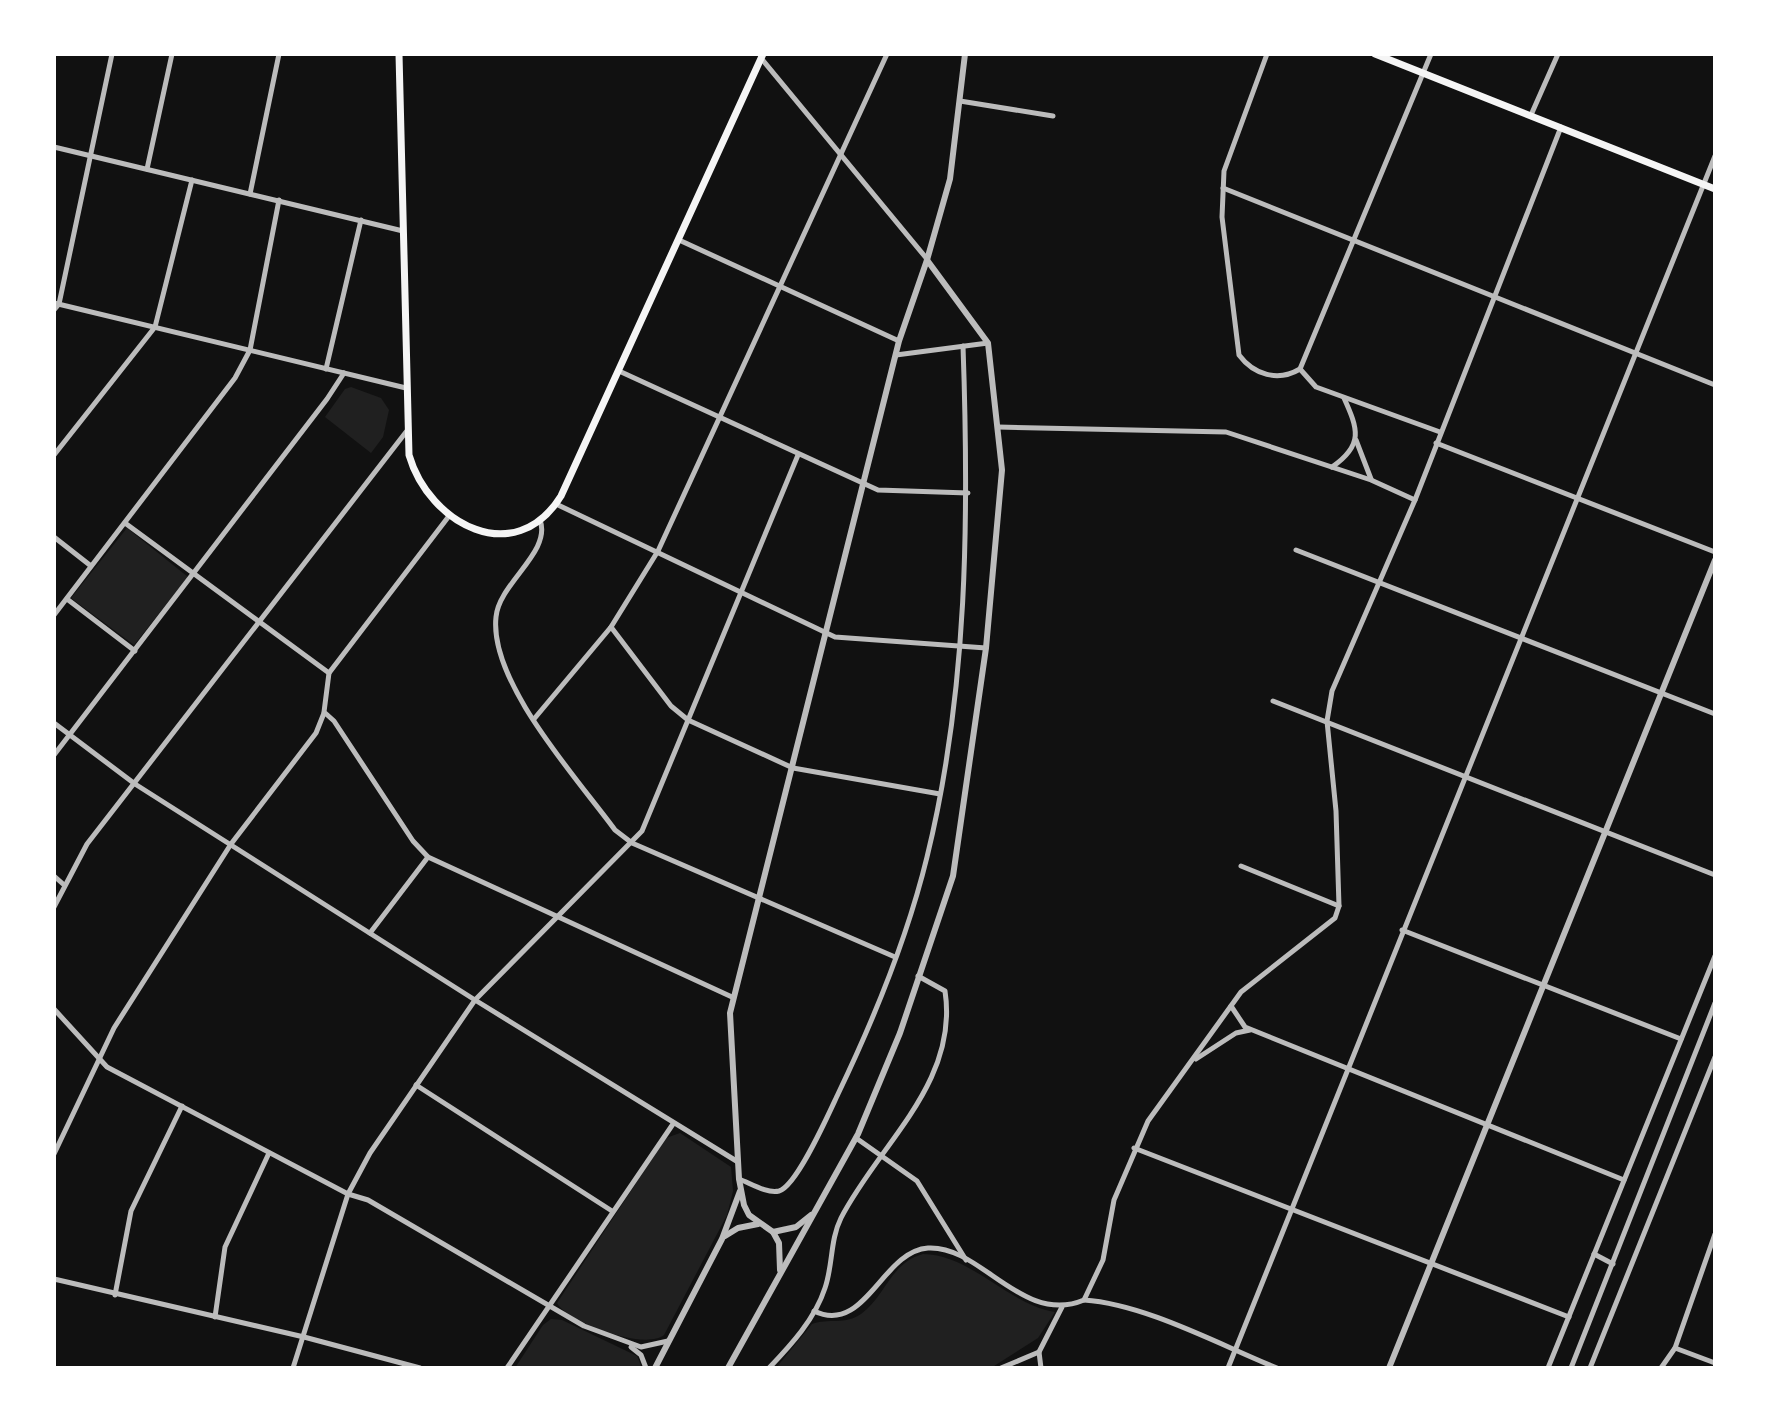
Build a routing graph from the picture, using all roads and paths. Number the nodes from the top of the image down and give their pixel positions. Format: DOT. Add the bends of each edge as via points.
graph roads {
  1 [pos="112,54"];
  2 [pos="172,54"];
  3 [pos="279,54"];
  4 [pos="399,54"];
  5 [pos="887,54"];
  6 [pos="965,54"];
  7 [pos="1267,54"];
  8 [pos="1375,54"];
  9 [pos="1431,54"];
  10 [pos="1558,54"];
  11 [pos="762,56"];
  12 [pos="1424,73"];
  13 [pos="960,101"];
  14 [pos="1531,115"];
  15 [pos="1053,116"];
  16 [pos="1561,127"];
  17 [pos="54,147"];
  18 [pos="841,152"];
  19 [pos="90,156"];
  20 [pos="1715,156"];
  21 [pos="147,169"];
  22 [pos="192,180"];
  23 [pos="1703,184"];
  24 [pos="1223,188"];
  25 [pos="1715,189"];
  26 [pos="250,194"];
  27 [pos="279,200"];
  28 [pos="361,220"];
  29 [pos="404,232"];
  30 [pos="679,240"];
  31 [pos="1355,240"];
  32 [pos="927,260"];
  33 [pos="780,286"];
  34 [pos="1496,296"];
  35 [pos="56,303"];
  36 [pos="54,310"];
  37 [pos="155,327"];
  38 [pos="899,341"];
  39 [pos="988,343"];
  40 [pos="963,346"];
  41 [pos="250,350"];
  42 [pos="1635,351"];
  43 [pos="896,355"];
  44 [pos="326,369"];
  45 [pos="1300,369"];
  46 [pos="619,371"];
  47 [pos="344,373"];
  48 [pos="1715,385"];
  49 [pos="406,388"];
  50 [pos="1343,397"];
  51 [pos="720,417"];
  52 [pos="998,427"];
  53 [pos="406,432"];
  54 [pos="1440,432"];
  55 [pos="1355,438"];
  56 [pos="1436,443"];
  57 [pos="54,455"];
  58 [pos="798,455"];
  59 [pos="1332,467"];
  60 [pos="1371,480"];
  61 [pos="864,485"];
  62 [pos="968,493"];
  63 [pos="1577,496"];
  64 [pos="1415,500"];
  65 [pos="556,504"];
  66 [pos="449,516"];
  67 [pos="540,520"];
  68 [pos="125,523"];
  69 [pos="54,537"];
  70 [pos="1296,550"];
  71 [pos="658,551"];
  72 [pos="1715,552"];
  73 [pos="1715,560"];
  74 [pos="91,566"];
  75 [pos="195,574"];
  76 [pos="1378,583"];
  77 [pos="740,592"];
  78 [pos="67,599"];
  79 [pos="54,615"];
  80 [pos="260,623"];
  81 [pos="611,627"];
  82 [pos="827,634"];
  83 [pos="1522,638"];
  84 [pos="960,646"];
  85 [pos="986,648"];
  86 [pos="135,651"];
  87 [pos="329,673"];
  88 [pos="1661,693"];
  89 [pos="1273,701"];
  90 [pos="324,712"];
  91 [pos="1715,714"];
  92 [pos="534,719"];
  93 [pos="688,720"];
  94 [pos="1327,721"];
  95 [pos="54,723"];
  96 [pos="69,734"];
  97 [pos="54,755"];
  98 [pos="793,768"];
  99 [pos="1465,775"];
  100 [pos="135,784"];
  101 [pos="940,794"];
  102 [pos="1604,831"];
  103 [pos="632,843"];
  104 [pos="231,844"];
  105 [pos="428,857"];
  106 [pos="1241,866"];
  107 [pos="1715,875"];
  108 [pos="54,876"];
  109 [pos="63,884"];
  110 [pos="759,900"];
  111 [pos="1339,906"];
  112 [pos="54,907"];
  113 [pos="558,916"];
  114 [pos="1402,930"];
  115 [pos="370,933"];
  116 [pos="1715,956"];
  117 [pos="895,957"];
  118 [pos="918,976"];
  119 [pos="1542,985"];
  120 [pos="732,997"];
  121 [pos="475,1000"];
  122 [pos="1715,1003"];
  123 [pos="1231,1006"];
  124 [pos="54,1009"];
  125 [pos="1251,1029"];
  126 [pos="1681,1039"];
  127 [pos="1715,1057"];
  128 [pos="98,1059"];
  129 [pos="1191,1063"];
  130 [pos="1349,1070"];
  131 [pos="416,1085"];
  132 [pos="182,1106"];
  133 [pos="673,1124"];
  134 [pos="1487,1126"];
  135 [pos="856,1138"];
  136 [pos="1134,1148"];
  137 [pos="269,1152"];
  138 [pos="54,1154"];
  139 [pos="884,1157"];
  140 [pos="738,1162"];
  141 [pos="739,1179"];
  142 [pos="1624,1180"];
  143 [pos="741,1188"];
  144 [pos="348,1194"];
  145 [pos="612,1211"];
  146 [pos="1294,1211"];
  147 [pos="814,1213"];
  148 [pos="758,1224"];
  149 [pos="773,1232"];
  150 [pos="1715,1234"];
  151 [pos="722,1239"];
  152 [pos="1594,1254"];
  153 [pos="966,1261"];
  154 [pos="1433,1264"];
  155 [pos="1613,1264"];
  156 [pos="780,1270"];
  157 [pos="54,1279"];
  158 [pos="115,1295"];
  159 [pos="1084,1300"];
  160 [pos="549,1306"];
  161 [pos="1062,1307"];
  162 [pos="814,1311"];
  163 [pos="215,1317"];
  164 [pos="1569,1317"];
  165 [pos="304,1337"];
  166 [pos="670,1340"];
  167 [pos="619,1341"];
  168 [pos="1675,1348"];
  169 [pos="1235,1351"];
  170 [pos="1039,1352"];
  171 [pos="1715,1363"];
  172 [pos="293,1368"];
  173 [pos="420,1368"];
  174 [pos="507,1368"];
  175 [pos="646,1368"];
  176 [pos="655,1368"];
  177 [pos="728,1368"];
  178 [pos="769,1368"];
  179 [pos="1001,1368"];
  180 [pos="1041,1368"];
  181 [pos="1228,1368"];
  182 [pos="1277,1368"];
  183 [pos="1389,1368"];
  184 [pos="1548,1368"];
  185 [pos="1571,1368"];
  186 [pos="1590,1368"];
  187 [pos="1661,1368"];
  1 -- 19 [label="street"];
  2 -- 21 [label="street"];
  3 -- 26 [label="street"];
  4 -- 29 [label="main road"];
  5 -- 18 [label="street"];
  6 -- 13 [label="street"];
  7 -- 24 [label="street" via="1227,157"];
  8 -- 12 [label="main road"];
  9 -- 12 [label="street"];
  10 -- 14 [label="street"];
  11 -- 18 [label="street"];
  11 -- 30 [label="main road"];
  12 -- 14 [label="main road"];
  12 -- 31 [label="street"];
  13 -- 15 [label="street"];
  13 -- 32 [label="street" via="950,179"];
  14 -- 16 [label="main road"];
  16 -- 23 [label="main road"];
  16 -- 34 [label="street"];
  17 -- 19 [label="street"];
  18 -- 32 [label="street"];
  18 -- 33 [label="street"];
  19 -- 21 [label="street"];
  19 -- 35 [label="street"];
  20 -- 23 [label="street"];
  21 -- 22 [label="street"];
  22 -- 26 [label="street"];
  22 -- 37 [label="street"];
  23 -- 25 [label="main road"];
  23 -- 42 [label="street"];
  24 -- 31 [label="street"];
  24 -- 45 [label="street" via="1239,355 1254,370 1282,377"];
  26 -- 27 [label="street"];
  27 -- 28 [label="street"];
  27 -- 41 [label="street"];
  28 -- 29 [label="street"];
  28 -- 44 [label="street"];
  29 -- 49 [label="main road"];
  30 -- 33 [label="street"];
  30 -- 46 [label="main road"];
  31 -- 34 [label="street"];
  31 -- 45 [label="street"];
  32 -- 38 [label="street"];
  32 -- 39 [label="street"];
  33 -- 38 [label="street"];
  33 -- 51 [label="street"];
  34 -- 42 [label="street"];
  34 -- 54 [label="street"];
  35 -- 36 [label="street"];
  35 -- 37 [label="street"];
  37 -- 41 [label="street"];
  37 -- 57 [label="street"];
  38 -- 43 [label="street"];
  39 -- 40 [label="street"];
  39 -- 52 [label="street"];
  40 -- 43 [label="street"];
  40 -- 62 [label="street"];
  41 -- 44 [label="street"];
  41 -- 68 [label="street" via="235,378"];
  42 -- 48 [label="street"];
  42 -- 63 [label="street"];
  43 -- 61 [label="street"];
  44 -- 47 [label="street"];
  45 -- 50 [label="street" via="1310,383"];
  46 -- 51 [label="street"];
  46 -- 65 [label="main road"];
  47 -- 49 [label="street"];
  47 -- 75 [label="street"];
  49 -- 53 [label="main road"];
  50 -- 54 [label="street"];
  50 -- 55 [label="street" via="1355,422"];
  51 -- 58 [label="street"];
  51 -- 71 [label="street"];
  52 -- 59 [label="street" via="1226,432"];
  52 -- 85 [label="street" via="1001,501"];
  53 -- 66 [label="main road" via="420,483"];
  53 -- 80 [label="street"];
  54 -- 56 [label="street"];
  55 -- 59 [label="street" via="1348,455"];
  55 -- 60 [label="street"];
  56 -- 63 [label="street"];
  56 -- 64 [label="street"];
  58 -- 61 [label="street"];
  58 -- 77 [label="street"];
  59 -- 60 [label="street"];
  60 -- 64 [label="street"];
  61 -- 62 [label="street" via="886,493"];
  61 -- 82 [label="street"];
  62 -- 84 [label="street"];
  63 -- 72 [label="street"];
  63 -- 83 [label="street"];
  64 -- 76 [label="street"];
  65 -- 67 [label="main road"];
  65 -- 71 [label="street"];
  66 -- 67 [label="main road" via="498,532 520,530"];
  66 -- 87 [label="street"];
  67 -- 92 [label="street" via="541,540 500,599 495,623 506,673"];
  68 -- 74 [label="street"];
  68 -- 75 [label="street"];
  69 -- 74 [label="street"];
  70 -- 76 [label="street"];
  71 -- 77 [label="street"];
  71 -- 81 [label="street"];
  73 -- 88 [label="street"];
  74 -- 78 [label="street"];
  75 -- 80 [label="street"];
  75 -- 86 [label="street"];
  76 -- 83 [label="street"];
  76 -- 94 [label="street" via="1332,691"];
  77 -- 82 [label="street"];
  77 -- 93 [label="street"];
  78 -- 79 [label="street"];
  78 -- 86 [label="street"];
  80 -- 87 [label="street"];
  80 -- 100 [label="street"];
  81 -- 92 [label="street"];
  81 -- 93 [label="street" via="671,706"];
  82 -- 84 [label="street"];
  82 -- 98 [label="street"];
  83 -- 88 [label="street"];
  83 -- 99 [label="street"];
  84 -- 85 [label="street"];
  84 -- 101 [label="street"];
  85 -- 118 [label="street" via="957,854"];
  86 -- 96 [label="street"];
  87 -- 90 [label="street"];
  88 -- 91 [label="street"];
  88 -- 102 [label="street"];
  89 -- 94 [label="street"];
  90 -- 104 [label="street" via="316,733"];
  90 -- 105 [label="street"];
  92 -- 103 [label="street" via="615,830"];
  93 -- 98 [label="street"];
  93 -- 103 [label="street" via="642,831"];
  94 -- 99 [label="street"];
  94 -- 111 [label="street"];
  95 -- 96 [label="street"];
  96 -- 97 [label="street"];
  96 -- 100 [label="street"];
  98 -- 101 [label="street"];
  98 -- 110 [label="street"];
  99 -- 102 [label="street"];
  99 -- 114 [label="street"];
  100 -- 104 [label="street"];
  100 -- 109 [label="street"];
  101 -- 117 [label="street" via="924,870"];
  102 -- 107 [label="street"];
  102 -- 119 [label="street"];
  103 -- 110 [label="street"];
  103 -- 113 [label="street"];
  104 -- 115 [label="street"];
  104 -- 128 [label="street"];
  105 -- 113 [label="street"];
  105 -- 115 [label="street"];
  106 -- 111 [label="street"];
  108 -- 109 [label="street"];
  109 -- 112 [label="street"];
  110 -- 117 [label="street"];
  110 -- 120 [label="street"];
  111 -- 123 [label="street" via="1326,928 1249,984"];
  113 -- 120 [label="street"];
  113 -- 121 [label="street"];
  114 -- 119 [label="street"];
  114 -- 130 [label="street"];
  115 -- 121 [label="street"];
  116 -- 126 [label="street"];
  117 -- 141 [label="street" via="862,1043 787,1187 771,1192"];
  118 -- 135 [label="street" via="881,1084"];
  118 -- 139 [label="street" via="945,991 944,1040 914,1112"];
  119 -- 126 [label="street"];
  119 -- 134 [label="street"];
  120 -- 140 [label="street"];
  121 -- 131 [label="street"];
  121 -- 133 [label="street"];
  122 -- 155 [label="street"];
  123 -- 125 [label="street"];
  123 -- 129 [label="street"];
  124 -- 128 [label="street"];
  125 -- 129 [label="street"];
  125 -- 130 [label="street"];
  126 -- 142 [label="street"];
  127 -- 186 [label="street"];
  128 -- 132 [label="street"];
  128 -- 138 [label="street"];
  129 -- 136 [label="street"];
  130 -- 134 [label="street"];
  130 -- 146 [label="street"];
  131 -- 144 [label="street"];
  131 -- 145 [label="street"];
  132 -- 137 [label="street"];
  132 -- 158 [label="street" via="131,1211"];
  133 -- 140 [label="street"];
  133 -- 145 [label="street"];
  134 -- 142 [label="street"];
  134 -- 154 [label="street"];
  135 -- 139 [label="street"];
  135 -- 147 [label="street"];
  136 -- 146 [label="street"];
  136 -- 159 [label="street" via="1114,1200 1103,1260"];
  137 -- 144 [label="street"];
  137 -- 163 [label="street" via="225,1247"];
  139 -- 153 [label="street" via="926,1191"];
  139 -- 162 [label="street" via="836,1227 825,1289"];
  140 -- 141 [label="street"];
  141 -- 143 [label="street"];
  142 -- 152 [label="street"];
  143 -- 148 [label="street" via="744,1205"];
  143 -- 151 [label="street"];
  144 -- 160 [label="street" via="368,1200"];
  144 -- 165 [label="street"];
  145 -- 160 [label="street"];
  146 -- 154 [label="street"];
  146 -- 169 [label="street"];
  147 -- 149 [label="street" via="796,1227"];
  147 -- 156 [label="street"];
  148 -- 149 [label="street"];
  148 -- 151 [label="street"];
  149 -- 156 [label="street" via="782,1254"];
  150 -- 168 [label="street"];
  151 -- 166 [label="street"];
  152 -- 155 [label="street"];
  152 -- 164 [label="street"];
  153 -- 161 [label="street" via="1025,1296"];
  153 -- 162 [label="street" via="940,1249 913,1251 851,1311 832,1317"];
  154 -- 164 [label="street"];
  154 -- 183 [label="street"];
  155 -- 185 [label="street"];
  156 -- 177 [label="street"];
  157 -- 158 [label="street"];
  158 -- 163 [label="street"];
  159 -- 161 [label="street"];
  159 -- 169 [label="street" via="1111,1304"];
  160 -- 167 [label="street"];
  160 -- 174 [label="street"];
  161 -- 170 [label="street"];
  162 -- 178 [label="street"];
  163 -- 165 [label="street"];
  164 -- 184 [label="street"];
  165 -- 172 [label="street"];
  165 -- 173 [label="street"];
  166 -- 167 [label="street" via="648,1348"];
  166 -- 176 [label="street"];
  167 -- 175 [label="street" via="641,1355"];
  168 -- 171 [label="street"];
  168 -- 187 [label="street"];
  169 -- 181 [label="street"];
  169 -- 182 [label="street"];
  170 -- 179 [label="street"];
  170 -- 180 [label="street"];
}
